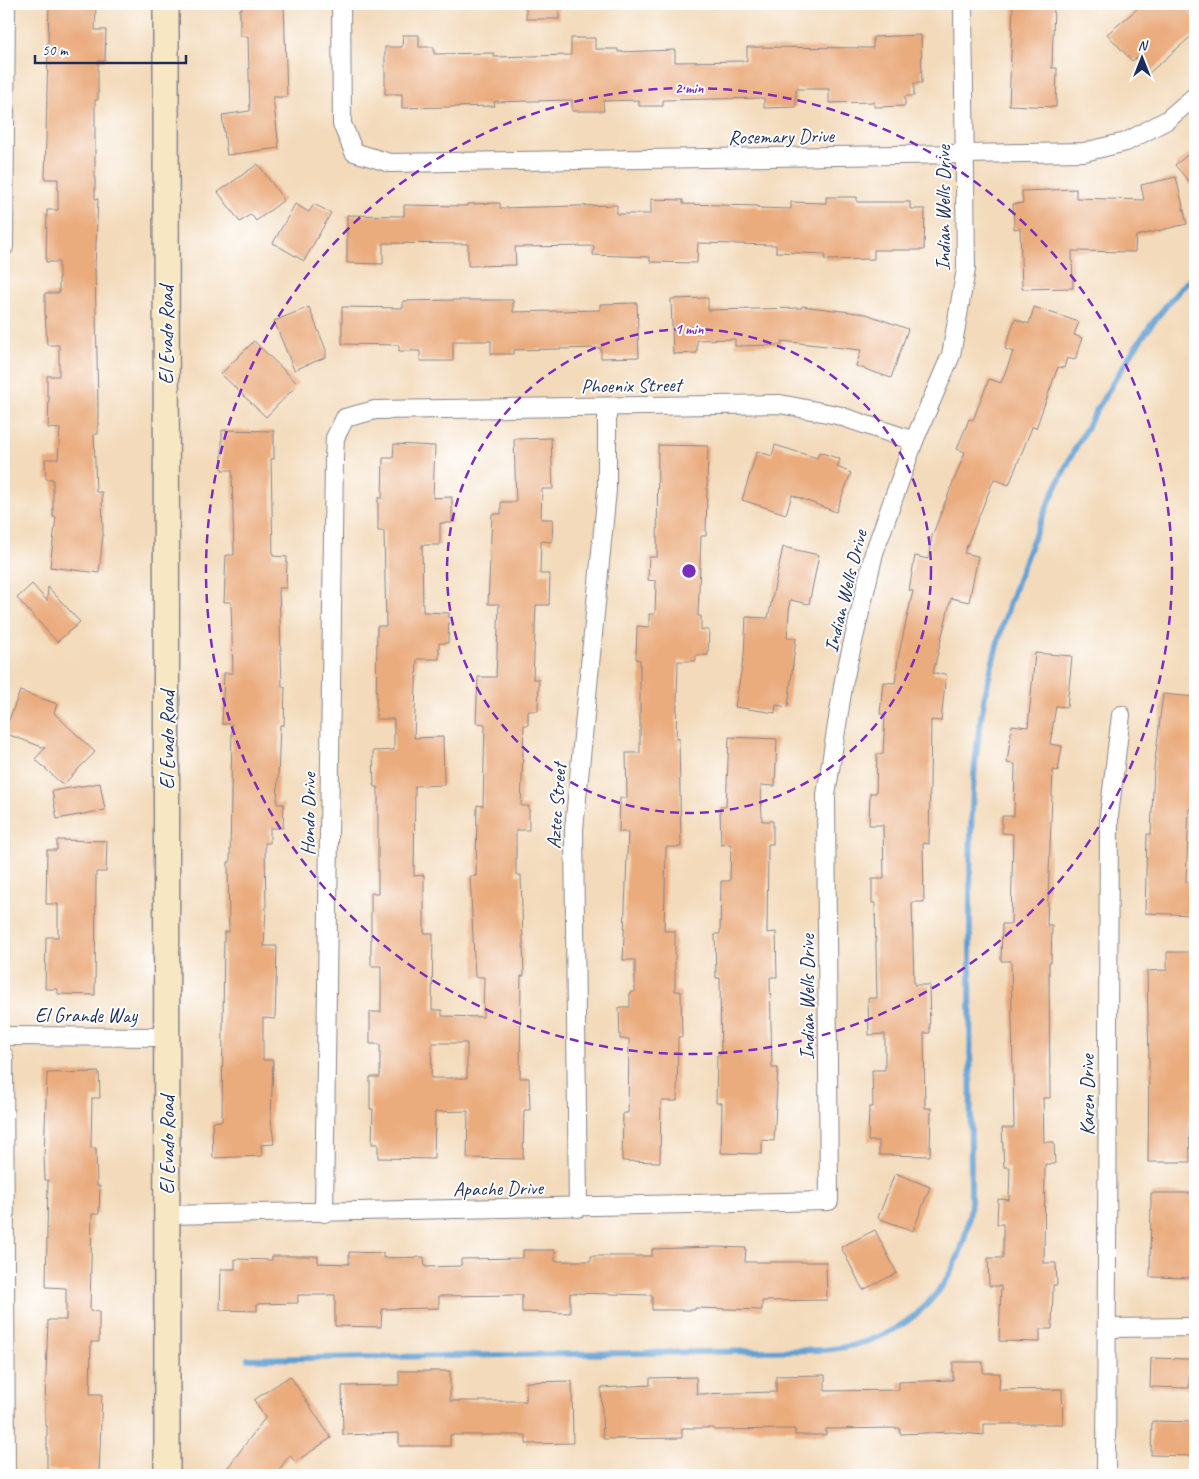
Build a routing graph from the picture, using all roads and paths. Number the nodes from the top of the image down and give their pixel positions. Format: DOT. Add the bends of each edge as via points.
graph roads {
  1 [pos="6,4"];
  2 [pos="166,4"];
  3 [pos="341,4"];
  4 [pos="963,4"];
  5 [pos="1195,96"];
  6 [pos="964,155"];
  7 [pos="4,247"];
  8 [pos="607,407"];
  9 [pos="345,418"];
  10 [pos="914,441"];
  11 [pos="1121,715"];
  12 [pos="4,1036"];
  13 [pos="167,1036"];
  14 [pos="4,1056"];
  15 [pos="830,1201"];
  16 [pos="578,1208"];
  17 [pos="324,1213"];
  18 [pos="168,1215"];
  19 [pos="5,1275"];
  20 [pos="1195,1327"];
  21 [pos="1107,1328"];
  22 [pos="6,1475"];
  23 [pos="167,1475"];
  24 [pos="1106,1475"];
  1 -- 7 [label="street"];
  2 -- 13 [label="main road, El Evado Road"];
  3 -- 6 [label="street, Rosemary Drive" via="342,124 354,152 390,163"];
  4 -- 6 [label="street, Indian Wells Drive"];
  5 -- 6 [label="street, Rosemary Drive" via="1167,120 1126,142 1084,152"];
  6 -- 10 [label="street, Indian Wells Drive" via="966,269 951,355"];
  8 -- 9 [label="street, Phoenix Street" via="375,410"];
  8 -- 10 [label="street, Phoenix Street" via="780,404 837,415"];
  8 -- 16 [label="street, Aztec Street" via="606,490 574,829"];
  9 -- 17 [label="street, Hondo Drive" via="335,438 334,459"];
  10 -- 15 [label="street, Indian Wells Drive" via="874,553 844,680 826,795"];
  11 -- 21 [label="street, Karen Drive" via="1109,816"];
  12 -- 13 [label="street, El Grande Way"];
  13 -- 18 [label="main road, El Evado Road"];
  14 -- 19 [label="street"];
  15 -- 16 [label="street, Apache Drive"];
  16 -- 17 [label="street, Apache Drive"];
  17 -- 18 [label="street, Apache Drive"];
  18 -- 23 [label="main road, El Evado Road"];
  19 -- 22 [label="street"];
  20 -- 21 [label="street"];
  21 -- 24 [label="street, Karen Drive"];
}
